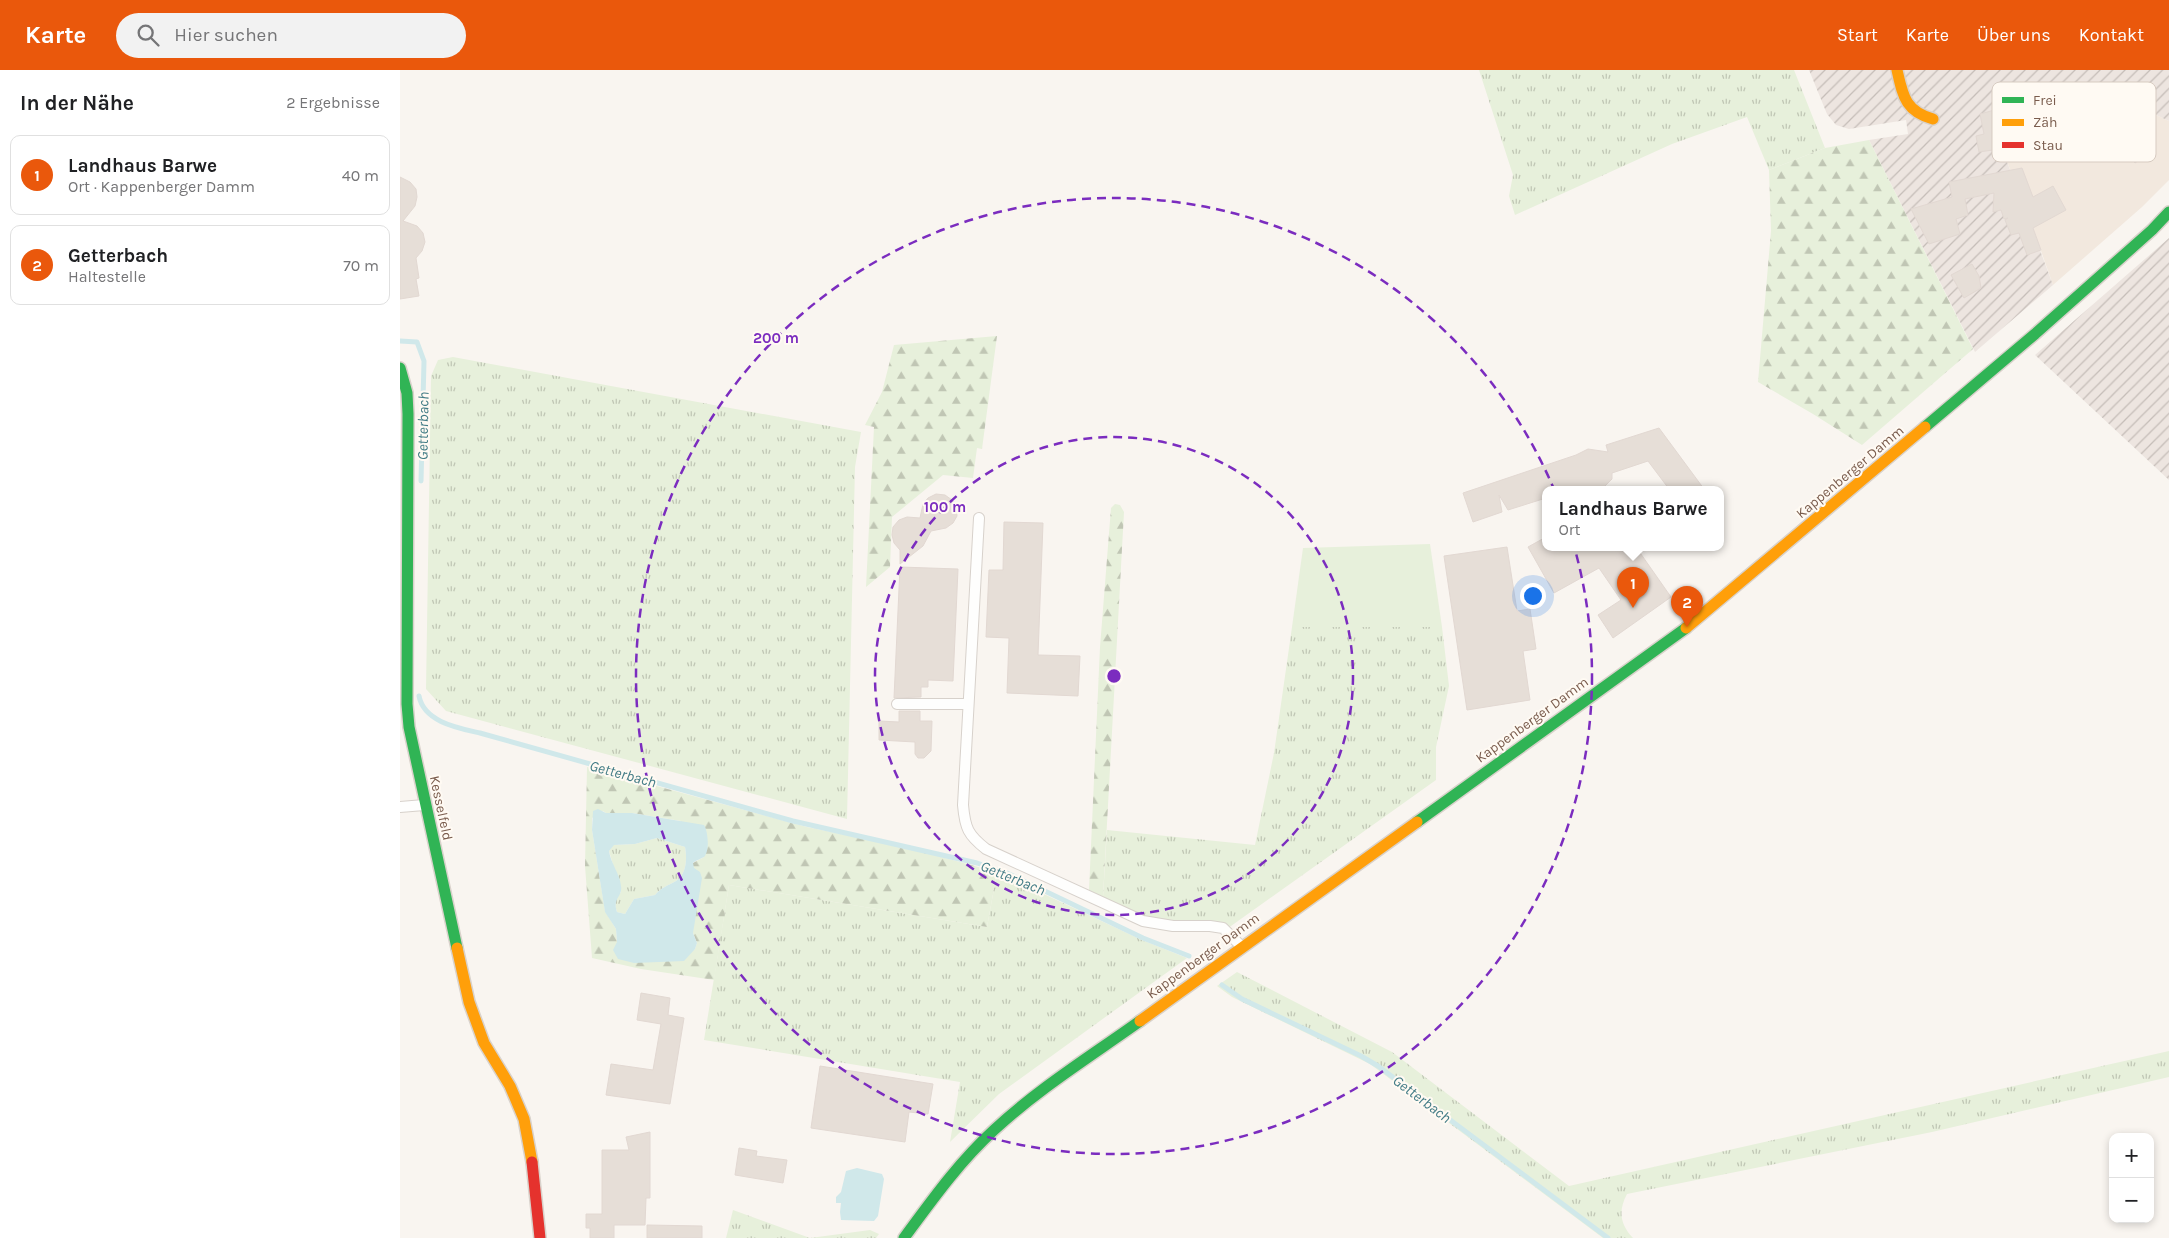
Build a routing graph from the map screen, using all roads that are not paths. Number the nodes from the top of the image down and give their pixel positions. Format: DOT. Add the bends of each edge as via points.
graph roads {
  1 [pos="1896,70"];
  2 [pos="1933,119"];
  3 [pos="2169,212"];
  4 [pos="400,368"];
  5 [pos="979,518"];
  6 [pos="897,704"];
  7 [pos="968,704"];
  8 [pos="425,805"];
  9 [pos="400,807"];
  10 [pos="1242,947"];
  11 [pos="540,1238"];
  12 [pos="904,1238"];
  1 -- 2 [label="main road" via="1904,98 1918,115"];
  3 -- 10 [label="main road, Kappenberger Damm" via="2035,334 1687,627"];
  4 -- 8 [label="main road, Kesselfeld" via="407,393 408,414 408,716"];
  5 -- 7 [label="lane"];
  6 -- 7 [label="lane"];
  7 -- 10 [label="lane" via="962,805 964,824 974,839 986,849 1143,921 1223,928"];
  8 -- 9 [label="lane"];
  8 -- 11 [label="main road, Kesselfeld" via="476,1025 518,1101 524,1119"];
  10 -- 12 [label="main road, Kappenberger Damm" via="1038,1094 994,1130 955,1170"];
}
